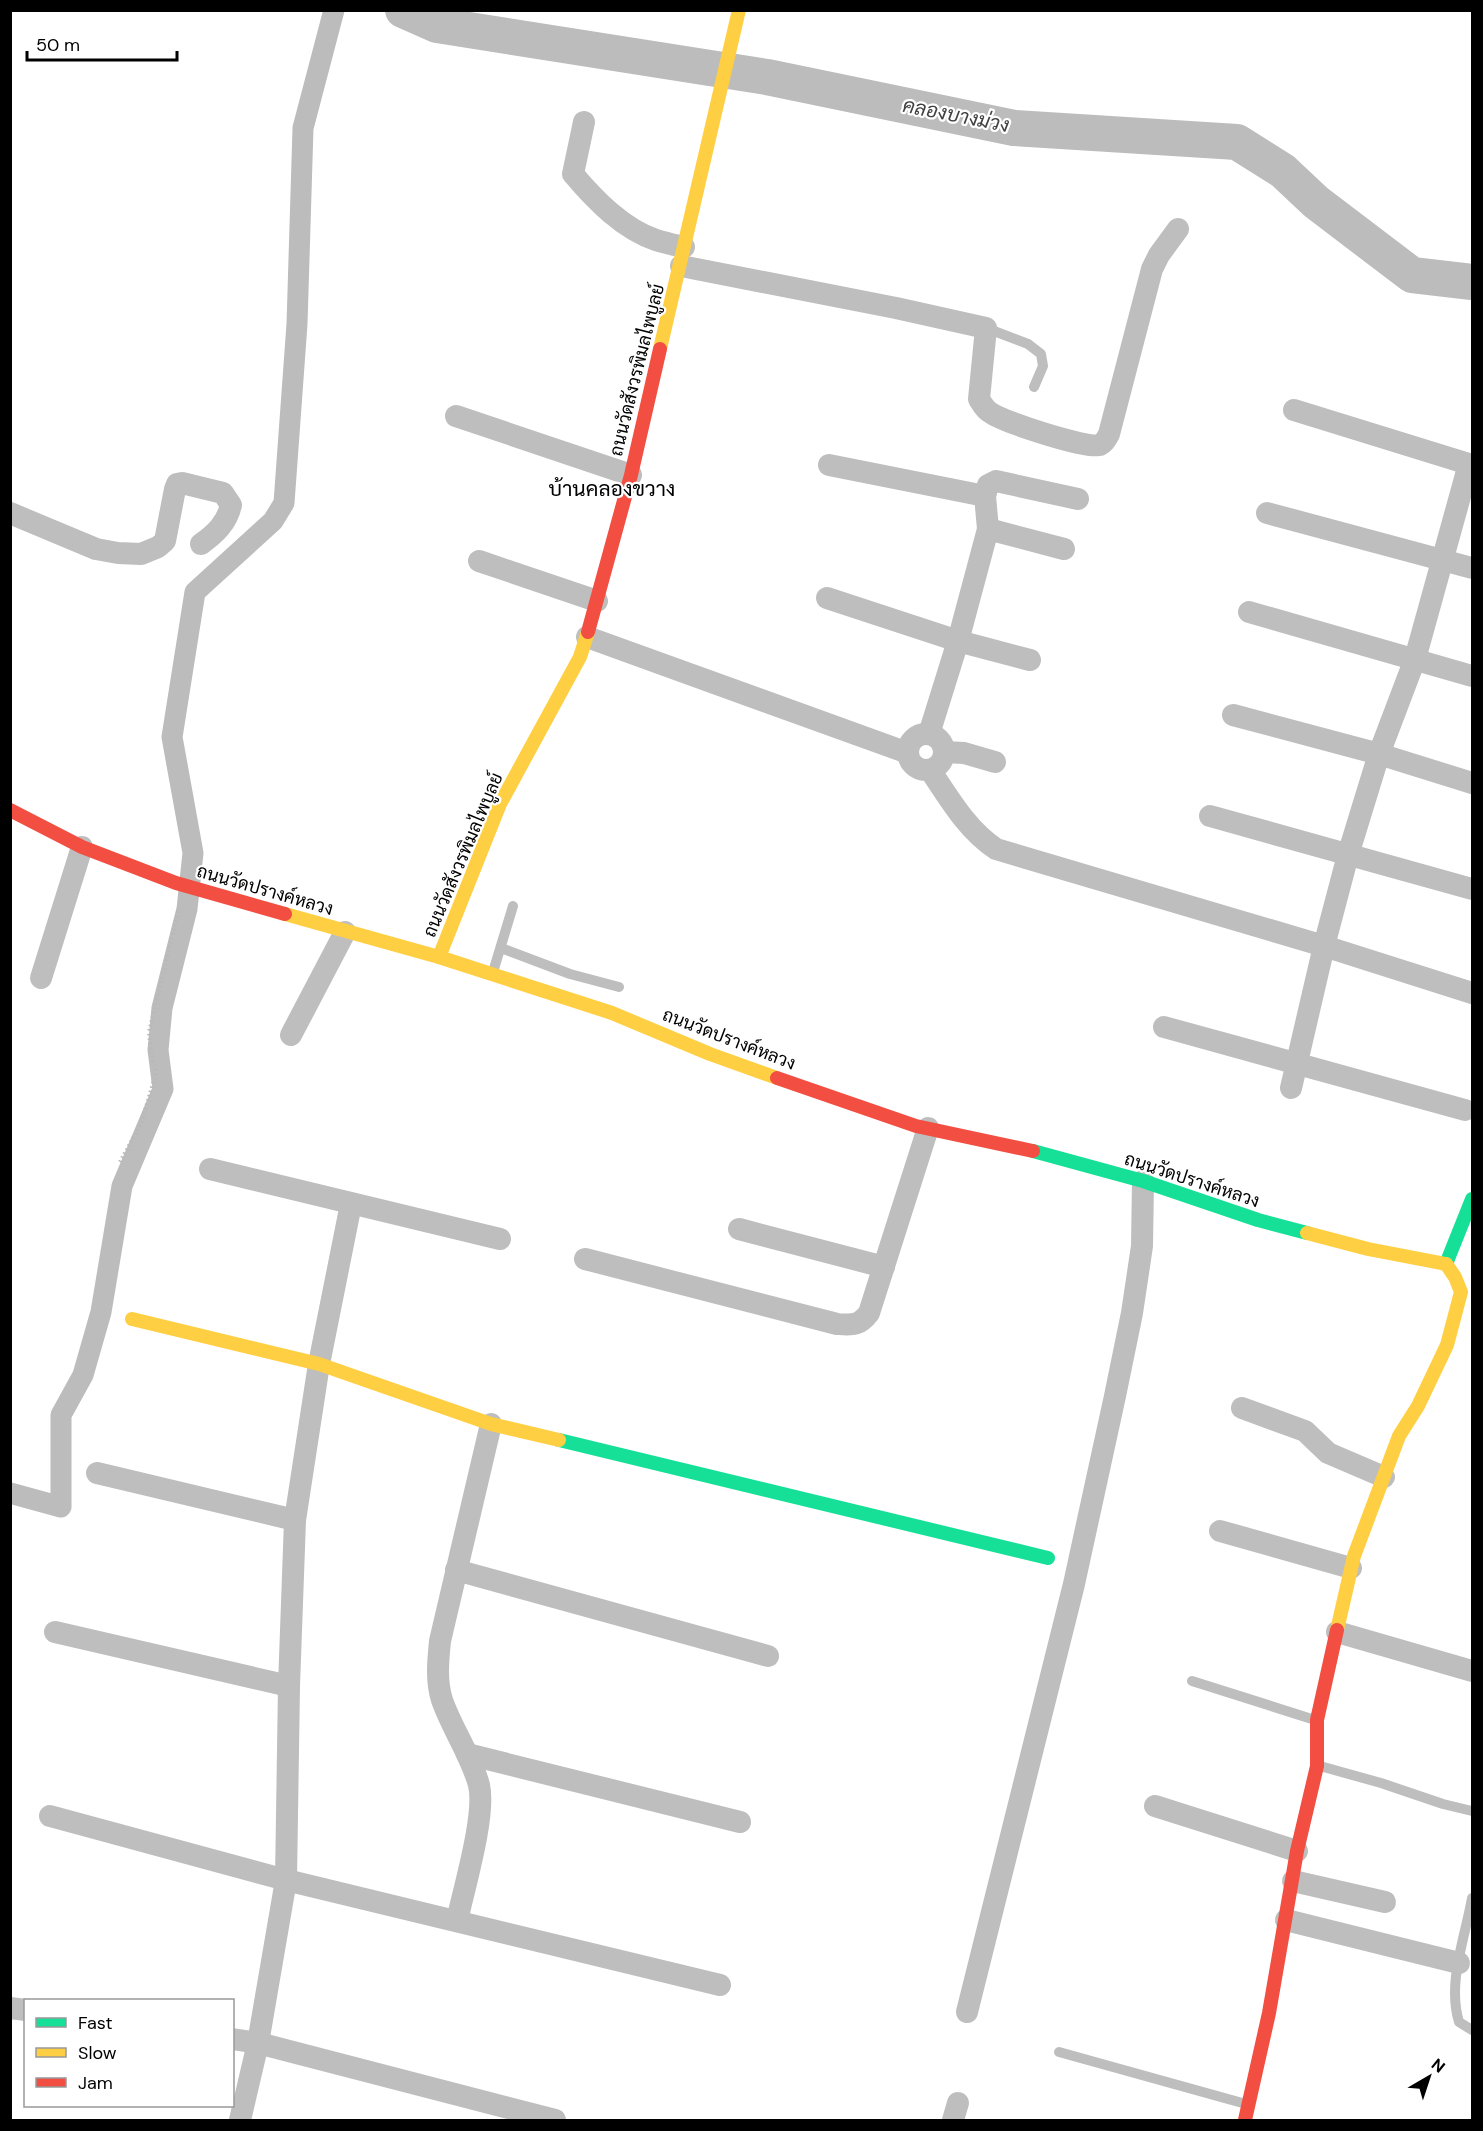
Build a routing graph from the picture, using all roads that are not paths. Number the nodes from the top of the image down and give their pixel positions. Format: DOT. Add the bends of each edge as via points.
graph roads {
  1 [pos="740,10"];
  2 [pos="584,122"];
  3 [pos="1178,229"];
  4 [pos="682,256"];
  5 [pos="986,328"];
  6 [pos="1034,387"];
  7 [pos="1294,410"];
  8 [pos="456,416"];
  9 [pos="829,465"];
  10 [pos="1471,465"];
  11 [pos="631,475"];
  12 [pos="985,496"];
  13 [pos="1078,499"];
  14 [pos="10,513"];
  15 [pos="1267,513"];
  16 [pos="988,529"];
  17 [pos="201,544"];
  18 [pos="1064,549"];
  19 [pos="1444,559"];
  20 [pos="479,561"];
  21 [pos="1473,568"];
  22 [pos="827,598"];
  23 [pos="597,601"];
  24 [pos="1249,612"];
  25 [pos="587,637"];
  26 [pos="958,641"];
  27 [pos="1030,660"];
  28 [pos="1415,660"];
  29 [pos="1473,676"];
  30 [pos="1233,715"];
  31 [pos="929,734"];
  32 [pos="944,752"];
  33 [pos="908,753"];
  34 [pos="1379,754"];
  35 [pos="995,762"];
  36 [pos="930,770"];
  37 [pos="1473,783"];
  38 [pos="10,810"];
  39 [pos="1210,816"];
  40 [pos="82,847"];
  41 [pos="1348,855"];
  42 [pos="1473,889"];
  43 [pos="513,906"];
  44 [pos="345,932"];
  45 [pos="1324,946"];
  46 [pos="501,948"];
  47 [pos="440,957"];
  48 [pos="492,975"];
  49 [pos="41,978"];
  50 [pos="619,987"];
  51 [pos="1473,993"];
  52 [pos="1164,1027"];
  53 [pos="291,1035"];
  54 [pos="1296,1064"];
  55 [pos="1291,1088"];
  56 [pos="1465,1110"];
  57 [pos="928,1128"];
  58 [pos="210,1169"];
  59 [pos="1143,1181"];
  60 [pos="1473,1199"];
  61 [pos="351,1204"];
  62 [pos="739,1229"];
  63 [pos="500,1239"];
  64 [pos="585,1259"];
  65 [pos="1446,1264"];
  66 [pos="884,1268"];
  67 [pos="132,1319"];
  68 [pos="319,1364"];
  69 [pos="1242,1408"];
  70 [pos="491,1424"];
  71 [pos="97,1473"];
  72 [pos="1384,1477"];
  73 [pos="295,1520"];
  74 [pos="1220,1531"];
  75 [pos="1048,1558"];
  76 [pos="1351,1568"];
  77 [pos="456,1570"];
  78 [pos="55,1632"];
  79 [pos="1337,1632"];
  80 [pos="768,1656"];
  81 [pos="1473,1671"];
  82 [pos="1192,1681"];
  83 [pos="289,1686"];
  84 [pos="1317,1720"];
  85 [pos="467,1754"];
  86 [pos="1317,1766"];
  87 [pos="1155,1806"];
  88 [pos="1473,1810"];
  89 [pos="50,1816"];
  90 [pos="740,1821"];
  91 [pos="1297,1851"];
  92 [pos="286,1880"];
  93 [pos="1293,1881"];
  94 [pos="1473,1899"];
  95 [pos="1385,1902"];
  96 [pos="1286,1920"];
  97 [pos="457,1921"];
  98 [pos="1459,1963"];
  99 [pos="720,1984"];
  100 [pos="967,2012"];
  101 [pos="1473,2030"];
  102 [pos="234,2039"];
  103 [pos="258,2043"];
  104 [pos="1059,2052"];
  105 [pos="1249,2105"];
  106 [pos="240,2121"];
  107 [pos="555,2121"];
  108 [pos="1245,2121"];
  1 -- 4 [label="street, ถนนวัดสังวรพิมลไพบูลย์"];
  2 -- 4 [label="street" via="573,174 608,210"];
  3 -- 5 [label="street" via="1152,269 1109,435 1099,445 1030,429 985,409 979,399"];
  4 -- 5 [label="street"];
  4 -- 11 [label="street, ถนนวัดสังวรพิมลไพบูลย์"];
  5 -- 6 [label="lane" via="1028,344 1041,354 1043,366"];
  7 -- 10 [label="street"];
  8 -- 11 [label="street"];
  9 -- 12 [label="street"];
  10 -- 19 [label="street"];
  11 -- 23 [label="street, ถนนวัดสังวรพิมลไพบูลย์"];
  12 -- 13 [label="street" via="988,485 996,481"];
  12 -- 16 [label="street"];
  14 -- 17 [label="street" via="96,549 141,554 165,541 175,489 182,483 223,493 231,505 216,533"];
  15 -- 19 [label="street"];
  16 -- 18 [label="street"];
  16 -- 26 [label="street"];
  19 -- 21 [label="street"];
  19 -- 28 [label="street"];
  20 -- 23 [label="street"];
  22 -- 26 [label="street"];
  23 -- 25 [label="street, ถนนวัดสังวรพิมลไพบูลย์"];
  24 -- 28 [label="street"];
  25 -- 33 [label="street"];
  25 -- 47 [label="street, ถนนวัดสังวรพิมลไพบูลย์" via="580,657 500,804"];
  26 -- 27 [label="street"];
  26 -- 31 [label="street"];
  28 -- 29 [label="street"];
  28 -- 34 [label="street"];
  30 -- 34 [label="street"];
  31 -- 32 [label="street" via="937,738"];
  31 -- 33 [label="street" via="914,738"];
  32 -- 35 [label="street"];
  32 -- 36 [label="street" via="938,766"];
  33 -- 36 [label="street" via="915,766"];
  34 -- 37 [label="street"];
  34 -- 41 [label="street"];
  36 -- 45 [label="street" via="957,811 996,849"];
  38 -- 40 [label="street, ถนนวัดปรางค์หลวง"];
  39 -- 41 [label="street"];
  40 -- 44 [label="street, ถนนวัดปรางค์หลวง" via="182,885"];
  40 -- 49 [label="street"];
  41 -- 42 [label="street"];
  41 -- 45 [label="street"];
  43 -- 46 [label="lane"];
  44 -- 47 [label="street, ถนนวัดปรางค์หลวง"];
  44 -- 53 [label="street"];
  45 -- 51 [label="street"];
  45 -- 54 [label="street"];
  46 -- 48 [label="lane"];
  46 -- 50 [label="lane" via="570,974"];
  47 -- 48 [label="street, ถนนวัดปรางค์หลวง"];
  48 -- 57 [label="street, ถนนวัดปรางค์หลวง" via="612,1013 710,1054"];
  52 -- 54 [label="street"];
  54 -- 55 [label="street"];
  54 -- 56 [label="street"];
  57 -- 59 [label="street, ถนนวัดปรางค์หลวง" via="1018,1147"];
  57 -- 66 [label="street"];
  58 -- 61 [label="street"];
  59 -- 65 [label="street, ถนนวัดปรางค์หลวง" via="1258,1220 1368,1249"];
  59 -- 100 [label="street" via="1142,1246 1115,1396 1074,1584"];
  60 -- 65 [label="street"];
  61 -- 63 [label="street"];
  61 -- 68 [label="street"];
  62 -- 66 [label="street"];
  64 -- 66 [label="street" via="853,1325 861,1323 869,1313"];
  65 -- 72 [label="street" via="1461,1292 1447,1345 1399,1436"];
  67 -- 68 [label="street"];
  68 -- 70 [label="street"];
  68 -- 73 [label="street"];
  69 -- 72 [label="street" via="1305,1431 1328,1453"];
  70 -- 75 [label="street"];
  70 -- 77 [label="street"];
  71 -- 73 [label="street"];
  72 -- 76 [label="street"];
  73 -- 83 [label="street"];
  74 -- 76 [label="street"];
  76 -- 79 [label="street"];
  77 -- 80 [label="street"];
  77 -- 85 [label="street" via="437,1668 442,1700"];
  78 -- 83 [label="street"];
  79 -- 81 [label="street"];
  79 -- 84 [label="street"];
  82 -- 84 [label="lane"];
  83 -- 92 [label="street"];
  84 -- 86 [label="street"];
  85 -- 90 [label="street"];
  85 -- 97 [label="street" via="479,1786 480,1814"];
  86 -- 88 [label="lane"];
  86 -- 91 [label="street"];
  87 -- 91 [label="street"];
  89 -- 92 [label="street"];
  91 -- 93 [label="street"];
  92 -- 97 [label="street"];
  92 -- 103 [label="street"];
  93 -- 95 [label="street"];
  93 -- 96 [label="street"];
  94 -- 98 [label="lane"];
  96 -- 98 [label="street"];
  96 -- 105 [label="street"];
  97 -- 99 [label="street"];
  98 -- 101 [label="lane" via="1454,2007 1459,2022"];
  102 -- 103 [label="street"];
  103 -- 106 [label="street"];
  103 -- 107 [label="street"];
  104 -- 105 [label="lane"];
  105 -- 108 [label="street"];
}
